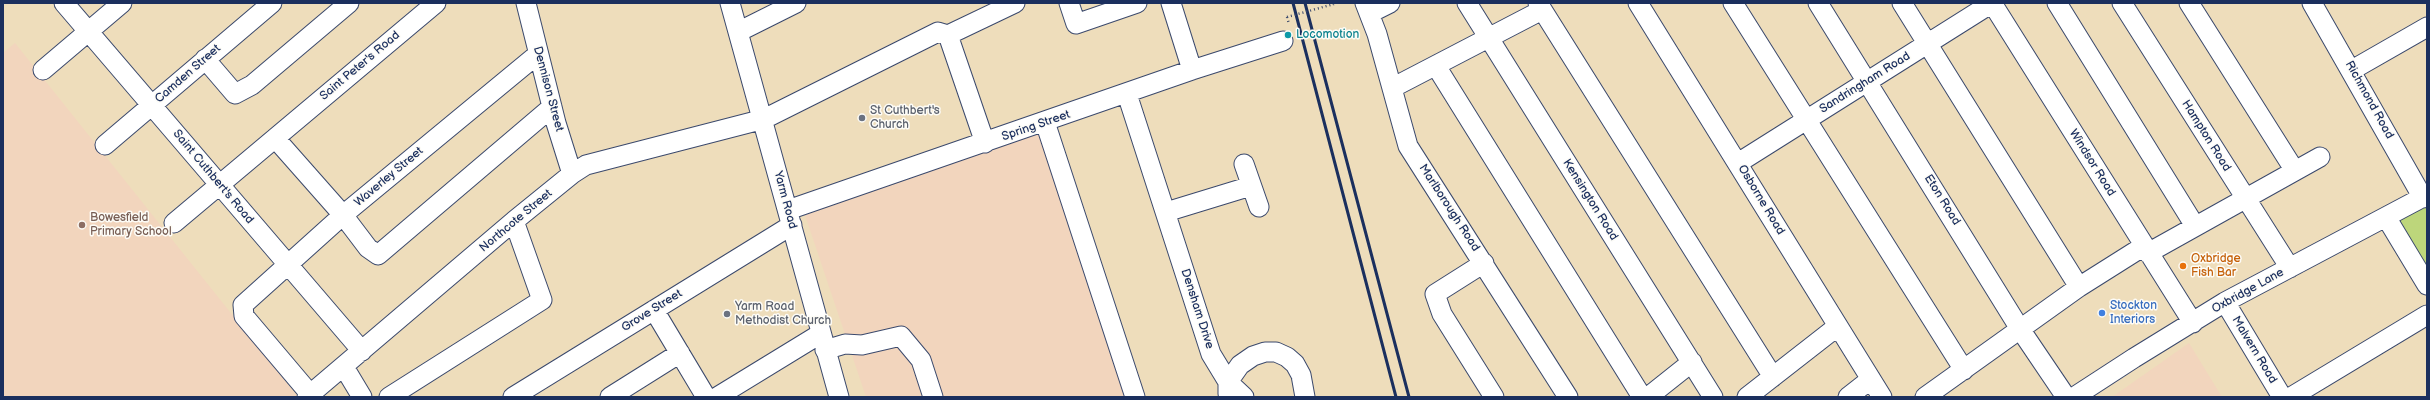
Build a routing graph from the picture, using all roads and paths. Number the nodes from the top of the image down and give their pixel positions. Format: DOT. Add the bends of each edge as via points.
graph roads {
  1 [pos="122,3"];
  2 [pos="272,3"];
  3 [pos="349,3"];
  4 [pos="526,3"];
  5 [pos="730,3"];
  6 [pos="796,3"];
  7 [pos="1015,3"];
  8 [pos="1069,3"];
  9 [pos="1137,3"];
  10 [pos="1170,3"];
  11 [pos="1390,3"];
  12 [pos="1468,3"];
  13 [pos="1638,3"];
  14 [pos="1733,3"];
  15 [pos="1818,3"];
  16 [pos="1902,3"];
  17 [pos="1992,3"];
  18 [pos="2057,3"];
  19 [pos="2122,3"];
  20 [pos="2189,3"];
  21 [pos="2312,3"];
  22 [pos="68,4"];
  23 [pos="1334,4"];
  24 [pos="1540,6"];
  25 [pos="430,7"];
  26 [pos="1367,8"];
  27 [pos="1287,17"];
  28 [pos="2427,26"];
  29 [pos="88,32"];
  30 [pos="738,32"];
  31 [pos="948,35"];
  32 [pos="1489,38"];
  33 [pos="1283,41"];
  34 [pos="1927,44"];
  35 [pos="538,54"];
  36 [pos="205,59"];
  37 [pos="1436,66"];
  38 [pos="43,70"];
  39 [pos="1192,70"];
  40 [pos="2352,70"];
  41 [pos="1868,81"];
  42 [pos="1392,88"];
  43 [pos="1127,94"];
  44 [pos="151,106"];
  45 [pos="552,107"];
  46 [pos="764,119"];
  47 [pos="1806,120"];
  48 [pos="1046,122"];
  49 [pos="275,138"];
  50 [pos="985,143"];
  51 [pos="105,146"];
  52 [pos="2320,157"];
  53 [pos="1738,163"];
  54 [pos="1244,164"];
  55 [pos="2295,171"];
  56 [pos="572,174"];
  57 [pos="220,185"];
  58 [pos="1251,186"];
  59 [pos="2425,196"];
  60 [pos="2246,198"];
  61 [pos="1259,208"];
  62 [pos="1166,212"];
  63 [pos="343,215"];
  64 [pos="2386,216"];
  65 [pos="790,217"];
  66 [pos="514,221"];
  67 [pos="174,223"];
  68 [pos="2195,226"];
  69 [pos="2146,249"];
  70 [pos="1484,263"];
  71 [pos="287,265"];
  72 [pos="2290,268"];
  73 [pos="2427,285"];
  74 [pos="2079,287"];
  75 [pos="2225,302"];
  76 [pos="654,310"];
  77 [pos="2427,315"];
  78 [pos="2193,323"];
  79 [pos="1838,326"];
  80 [pos="2020,329"];
  81 [pos="823,342"];
  82 [pos="362,351"];
  83 [pos="680,354"];
  84 [pos="1692,362"];
  85 [pos="344,367"];
  86 [pos="1964,370"];
  87 [pos="1773,377"];
  88 [pos="1871,379"];
  89 [pos="1228,389"];
  90 [pos="309,395"];
  91 [pos="362,397"];
  92 [pos="389,397"];
  93 [pos="513,397"];
  94 [pos="610,397"];
  95 [pos="706,397"];
  96 [pos="717,397"];
  97 [pos="839,397"];
  98 [pos="933,397"];
  99 [pos="1135,397"];
  100 [pos="1244,397"];
  101 [pos="1305,397"];
  102 [pos="1494,397"];
  103 [pos="1568,397"];
  104 [pos="1642,397"];
  105 [pos="1648,397"];
  106 [pos="1713,397"];
  107 [pos="1747,397"];
  108 [pos="1848,397"];
  109 [pos="1882,397"];
  110 [pos="1925,397"];
  111 [pos="2066,397"];
  112 [pos="2074,397"];
  113 [pos="2282,397"];
  114 [pos="2290,397"];
  1 -- 29 [label="street"];
  2 -- 36 [label="street, Camden Street"];
  3 -- 36 [label="street" via="252,85 235,94"];
  4 -- 35 [label="street, Dennison Street"];
  5 -- 30 [label="street, Yarm Road"];
  6 -- 30 [label="street"];
  7 -- 31 [label="street"];
  8 -- 9 [label="street" via="1076,24"];
  10 -- 39 [label="street"];
  11 -- 26 [label="street"];
  12 -- 32 [label="street, Kensington Road"];
  13 -- 53 [label="street, Osborne Road"];
  14 -- 47 [label="street"];
  15 -- 41 [label="street, Eton Road"];
  16 -- 34 [label="street"];
  17 -- 34 [label="street, Sandringham Road"];
  17 -- 69 [label="street, Windsor Road"];
  18 -- 68 [label="street"];
  19 -- 60 [label="street, Hampton Road"];
  20 -- 55 [label="street"];
  21 -- 40 [label="street, Richmond Road"];
  22 -- 29 [label="street, Saint Cuthbert's Road"];
  23 -- 27 [label="path, bridge"];
  24 -- 32 [label="street"];
  24 -- 87 [label="street"];
  25 -- 49 [label="street, Saint Peter's Road"];
  26 -- 42 [label="street, Marlborough Road"];
  28 -- 40 [label="street"];
  29 -- 38 [label="street"];
  29 -- 44 [label="street, Saint Cuthbert's Road"];
  30 -- 46 [label="street, Yarm Road"];
  31 -- 46 [label="street, Northcote Street" via="938,32"];
  31 -- 50 [label="street"];
  32 -- 37 [label="street"];
  32 -- 84 [label="street, Kensington Road"];
  33 -- 39 [label="street, Spring Street"];
  34 -- 41 [label="street, Sandringham Road"];
  34 -- 74 [label="street"];
  35 -- 45 [label="street, Dennison Street"];
  35 -- 63 [label="street, Waverley Street"];
  36 -- 44 [label="street, Camden Street"];
  37 -- 42 [label="street"];
  37 -- 104 [label="street"];
  39 -- 43 [label="street, Spring Street"];
  40 -- 59 [label="street, Richmond Road"];
  41 -- 47 [label="street, Sandringham Road"];
  41 -- 80 [label="street, Eton Road"];
  42 -- 70 [label="street, Marlborough Road" via="1408,146"];
  43 -- 48 [label="street, Spring Street"];
  43 -- 62 [label="street, Densham Drive"];
  44 -- 51 [label="street, Camden Street"];
  44 -- 57 [label="street, Saint Cuthbert's Road"];
  45 -- 56 [label="street, Dennison Street"];
  45 -- 63 [label="street" via="378,255 368,248"];
  46 -- 56 [label="street, Northcote Street" via="586,165"];
  46 -- 65 [label="street, Yarm Road"];
  47 -- 53 [label="street, Sandringham Road"];
  47 -- 86 [label="street"];
  48 -- 50 [label="street, Spring Street"];
  48 -- 99 [label="street"];
  49 -- 57 [label="street, Saint Peter's Road"];
  49 -- 63 [label="street"];
  50 -- 65 [label="street, Spring Street"];
  52 -- 55 [label="street"];
  53 -- 79 [label="street, Osborne Road"];
  54 -- 58 [label="street"];
  55 -- 60 [label="street"];
  56 -- 66 [label="street, Northcote Street"];
  57 -- 67 [label="street, Saint Peter's Road"];
  57 -- 71 [label="street, Saint Cuthbert's Road"];
  58 -- 61 [label="street"];
  58 -- 62 [label="street"];
  59 -- 64 [label="street, Oxbridge Lane"];
  60 -- 68 [label="street"];
  60 -- 72 [label="street, Hampton Road"];
  62 -- 89 [label="street, Densham Drive" via="1211,354"];
  63 -- 71 [label="street, Waverley Street"];
  64 -- 72 [label="street, Oxbridge Lane"];
  64 -- 73 [label="street"];
  65 -- 76 [label="street, Grove Street"];
  65 -- 81 [label="street, Yarm Road"];
  66 -- 82 [label="street, Northcote Street"];
  66 -- 92 [label="street" via="542,300"];
  68 -- 69 [label="street"];
  69 -- 74 [label="street"];
  69 -- 78 [label="street, Windsor Road"];
  70 -- 102 [label="street" via="1435,294 1442,314"];
  70 -- 103 [label="street, Marlborough Road"];
  71 -- 82 [label="street, Saint Cuthbert's Road"];
  71 -- 90 [label="street, Waverley Street" via="243,305 244,316"];
  72 -- 75 [label="street, Oxbridge Lane"];
  74 -- 80 [label="street"];
  75 -- 78 [label="street, Oxbridge Lane"];
  75 -- 113 [label="street, Malvern Road"];
  76 -- 83 [label="street"];
  76 -- 93 [label="street, Grove Street"];
  77 -- 114 [label="street"];
  78 -- 112 [label="street, Oxbridge Lane"];
  79 -- 87 [label="street"];
  79 -- 88 [label="street, Osborne Road"];
  80 -- 86 [label="street"];
  80 -- 111 [label="street, Eton Road"];
  81 -- 96 [label="street"];
  81 -- 97 [label="street, Yarm Road"];
  81 -- 98 [label="street" via="862,345 901,336 921,360"];
  82 -- 85 [label="street, Northcote Street"];
  83 -- 94 [label="street"];
  83 -- 95 [label="street"];
  84 -- 105 [label="street"];
  84 -- 106 [label="street, Kensington Road"];
  85 -- 90 [label="street, Northcote Street"];
  85 -- 91 [label="street"];
  86 -- 110 [label="street"];
  87 -- 107 [label="street"];
  88 -- 108 [label="street"];
  88 -- 109 [label="street, Osborne Road"];
  89 -- 100 [label="street, Densham Drive"];
  89 -- 101 [label="street" via="1240,365 1253,356 1276,352 1295,364 1301,375"];
}
